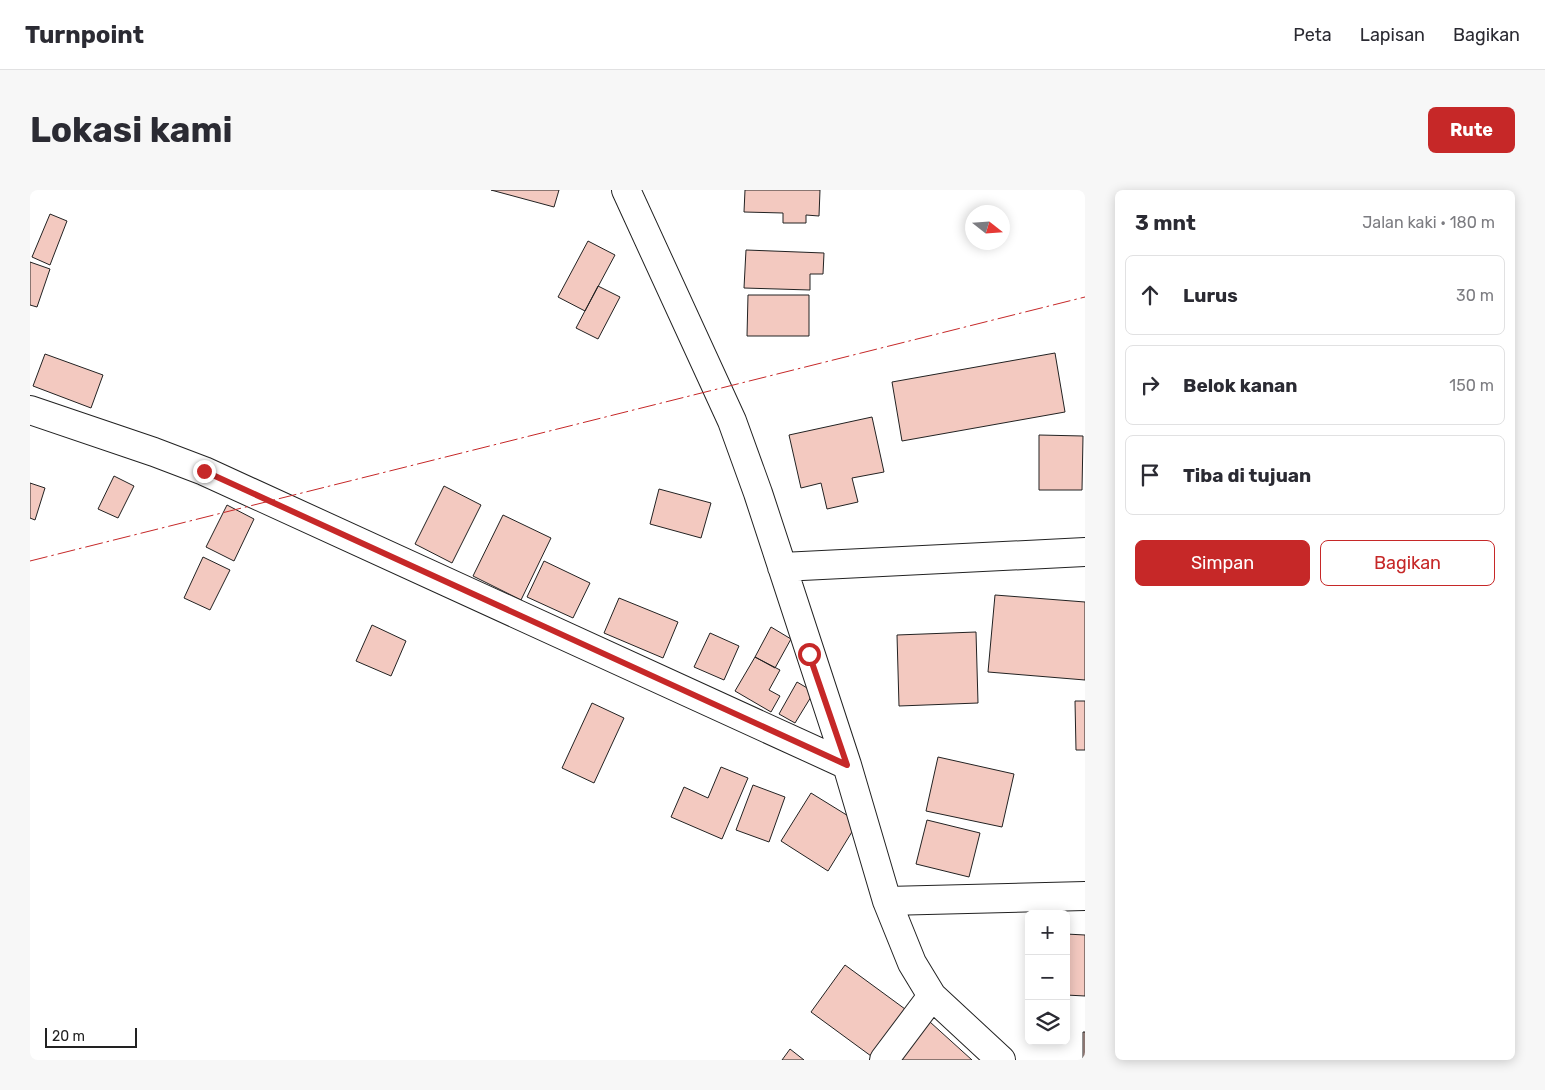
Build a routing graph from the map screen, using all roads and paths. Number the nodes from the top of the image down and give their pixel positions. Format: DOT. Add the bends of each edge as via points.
graph roads {
  1 [pos="626,190"];
  2 [pos="30,410"];
  3 [pos="1085,552"];
  4 [pos="782,567"];
  5 [pos="847,765"];
  6 [pos="1085,896"];
  7 [pos="887,901"];
  8 [pos="932,996"];
  9 [pos="884,1060"];
  10 [pos="1001,1060"];
  1 -- 4 [label="street" via="732,421"];
  2 -- 5 [label="street" via="204,471"];
  3 -- 4 [label="street"];
  4 -- 5 [label="street"];
  5 -- 7 [label="street"];
  6 -- 7 [label="street"];
  7 -- 8 [label="street" via="912,963"];
  8 -- 9 [label="street"];
  8 -- 10 [label="street"];
}
